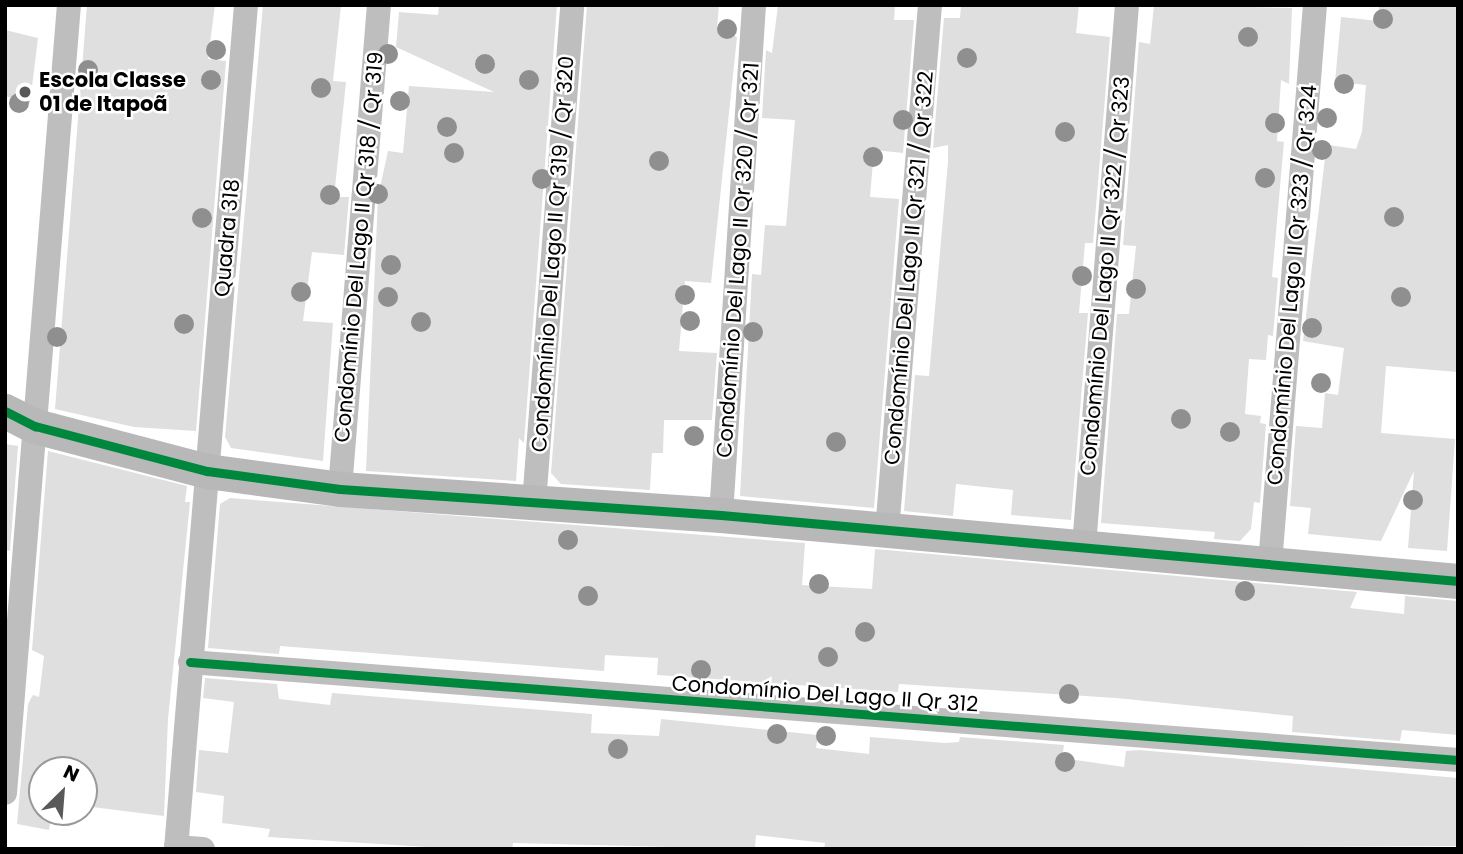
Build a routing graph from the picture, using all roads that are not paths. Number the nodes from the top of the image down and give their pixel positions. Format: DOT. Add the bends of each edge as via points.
graph roads {
  1 [pos="69,5"];
  2 [pos="246,5"];
  3 [pos="379,5"];
  4 [pos="572,5"];
  5 [pos="754,5"];
  6 [pos="930,5"];
  7 [pos="1127,5"];
  8 [pos="1315,5"];
  9 [pos="20,419"];
  10 [pos="207,471"];
  11 [pos="340,489"];
  12 [pos="534,503"];
  13 [pos="721,515"];
  14 [pos="887,531"];
  15 [pos="1084,547"];
  16 [pos="1269,565"];
  17 [pos="1458,581"];
  18 [pos="190,662"];
  19 [pos="1458,760"];
  20 [pos="5,793"];
  21 [pos="176,848"];
  22 [pos="203,849"];
  1 -- 9 [label="street"];
  2 -- 10 [label="street, Quadra 318"];
  3 -- 11 [label="street, Condomínio Del Lago II Qr 318 / Qr 319"];
  4 -- 12 [label="street, Condomínio Del Lago II Qr 319 / Qr 320"];
  5 -- 13 [label="street, Condomínio Del Lago II Qr 320 / Qr 321"];
  6 -- 14 [label="street, Condomínio Del Lago II Qr 321 / Qr 322"];
  7 -- 15 [label="street, Condomínio Del Lago II Qr 322 / Qr 323"];
  8 -- 16 [label="street, Condomínio Del Lago II Qr 323 / Qr 324"];
  9 -- 10 [label="street"];
  9 -- 20 [label="street"];
  10 -- 11 [label="street"];
  10 -- 18 [label="street, Quadra 318"];
  11 -- 12 [label="street"];
  12 -- 13 [label="street"];
  13 -- 14 [label="street"];
  14 -- 15 [label="street"];
  15 -- 16 [label="street"];
  16 -- 17 [label="street"];
  18 -- 19 [label="street, Condomínio Del Lago II Qr 312"];
  18 -- 21 [label="street, Quadra 318"];
  21 -- 22 [label="street"];
}
